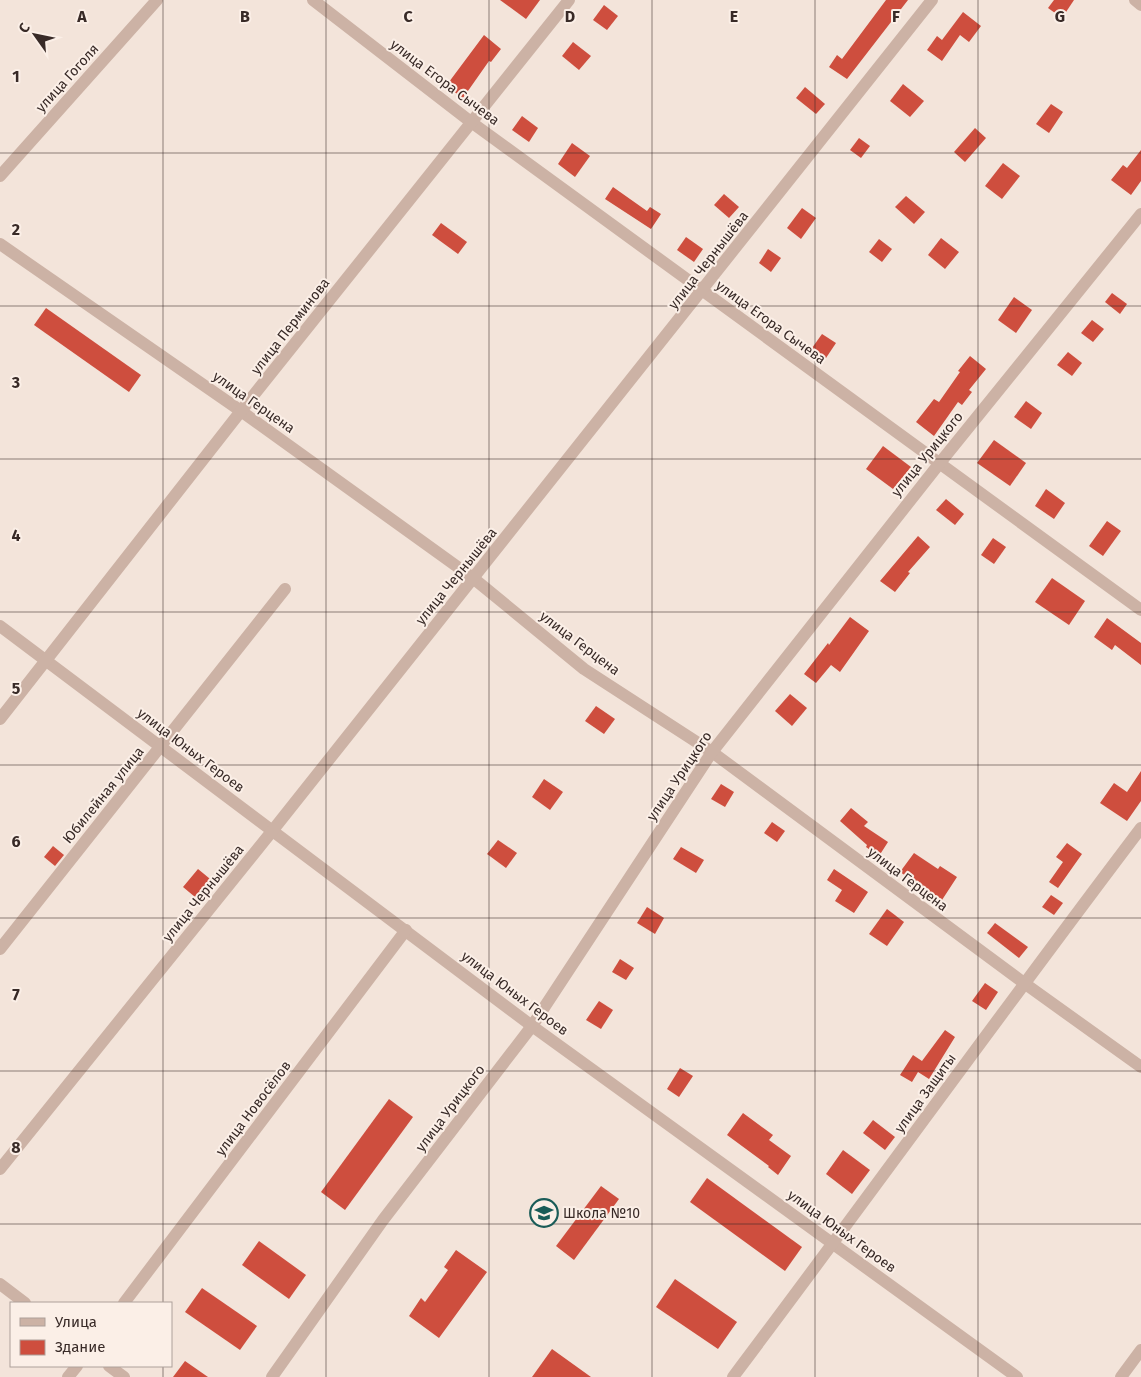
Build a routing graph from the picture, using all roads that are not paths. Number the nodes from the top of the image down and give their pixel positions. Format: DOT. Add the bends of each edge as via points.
graph roads {
  1 [pos="157,0"];
  2 [pos="313,0"];
  3 [pos="569,0"];
  4 [pos="932,0"];
  5 [pos="1135,0"];
  6 [pos="1141,5"];
  7 [pos="471,122"];
  8 [pos="0,176"];
  9 [pos="1141,214"];
  10 [pos="0,244"];
  11 [pos="703,290"];
  12 [pos="241,411"];
  13 [pos="939,464"];
  14 [pos="473,578"];
  15 [pos="285,589"];
  16 [pos="1141,610"];
  17 [pos="0,626"];
  18 [pos="46,659"];
  19 [pos="0,719"];
  20 [pos="162,746"];
  21 [pos="712,752"];
  22 [pos="1141,828"];
  23 [pos="273,830"];
  24 [pos="406,930"];
  25 [pos="0,949"];
  26 [pos="1024,983"];
  27 [pos="532,1026"];
  28 [pos="1141,1067"];
  29 [pos="0,1169"];
  30 [pos="834,1243"];
  31 [pos="0,1284"];
  32 [pos="24,1302"];
  33 [pos="125,1302"];
  34 [pos="1141,1350"];
  35 [pos="76,1367"];
  36 [pos="110,1367"];
  37 [pos="68,1377"];
  38 [pos="124,1377"];
  39 [pos="272,1377"];
  40 [pos="733,1377"];
  41 [pos="1017,1377"];
  42 [pos="1121,1377"];
  1 -- 8 [label="street, улица Гоголя"];
  2 -- 7 [label="street, улица Егора Сычева"];
  3 -- 7 [label="street, улица Перминова"];
  4 -- 11 [label="street, улица Чернышёва"];
  5 -- 6 [label="street"];
  7 -- 11 [label="street, улица Егора Сычева"];
  7 -- 12 [label="street, улица Перминова"];
  9 -- 13 [label="street, улица Урицкого"];
  10 -- 12 [label="street, улица Герцена"];
  11 -- 13 [label="street, улица Егора Сычева"];
  11 -- 14 [label="street, улица Чернышёва"];
  12 -- 14 [label="street, улица Герцена"];
  12 -- 18 [label="street, улица Перминова"];
  13 -- 16 [label="street, улица Егора Сычева"];
  13 -- 21 [label="street, улица Урицкого"];
  14 -- 21 [label="street, улица Герцена" via="584,669"];
  14 -- 23 [label="street, улица Чернышёва"];
  15 -- 20 [label="street, Юбилейная улица"];
  17 -- 18 [label="street, улица Юных Героев"];
  18 -- 19 [label="street, улица Перминова"];
  18 -- 20 [label="street, улица Юных Героев"];
  20 -- 23 [label="street, улица Юных Героев"];
  20 -- 25 [label="street, Юбилейная улица"];
  21 -- 26 [label="street, улица Герцена"];
  21 -- 27 [label="street, улица Урицкого"];
  22 -- 26 [label="street, улица Защиты"];
  23 -- 24 [label="street, улица Юных Героев"];
  23 -- 29 [label="street, улица Чернышёва"];
  24 -- 27 [label="street, улица Юных Героев"];
  24 -- 33 [label="street, улица Новосёлов"];
  26 -- 28 [label="street, улица Герцена"];
  26 -- 30 [label="street, улица Защиты"];
  27 -- 30 [label="street, улица Юных Героев"];
  27 -- 39 [label="street, улица Урицкого" via="383,1220"];
  30 -- 40 [label="street, улица Защиты"];
  30 -- 41 [label="street, улица Юных Героев"];
  31 -- 32 [label="street"];
  34 -- 42 [label="street"];
  35 -- 37 [label="street"];
  36 -- 38 [label="street"];
}
